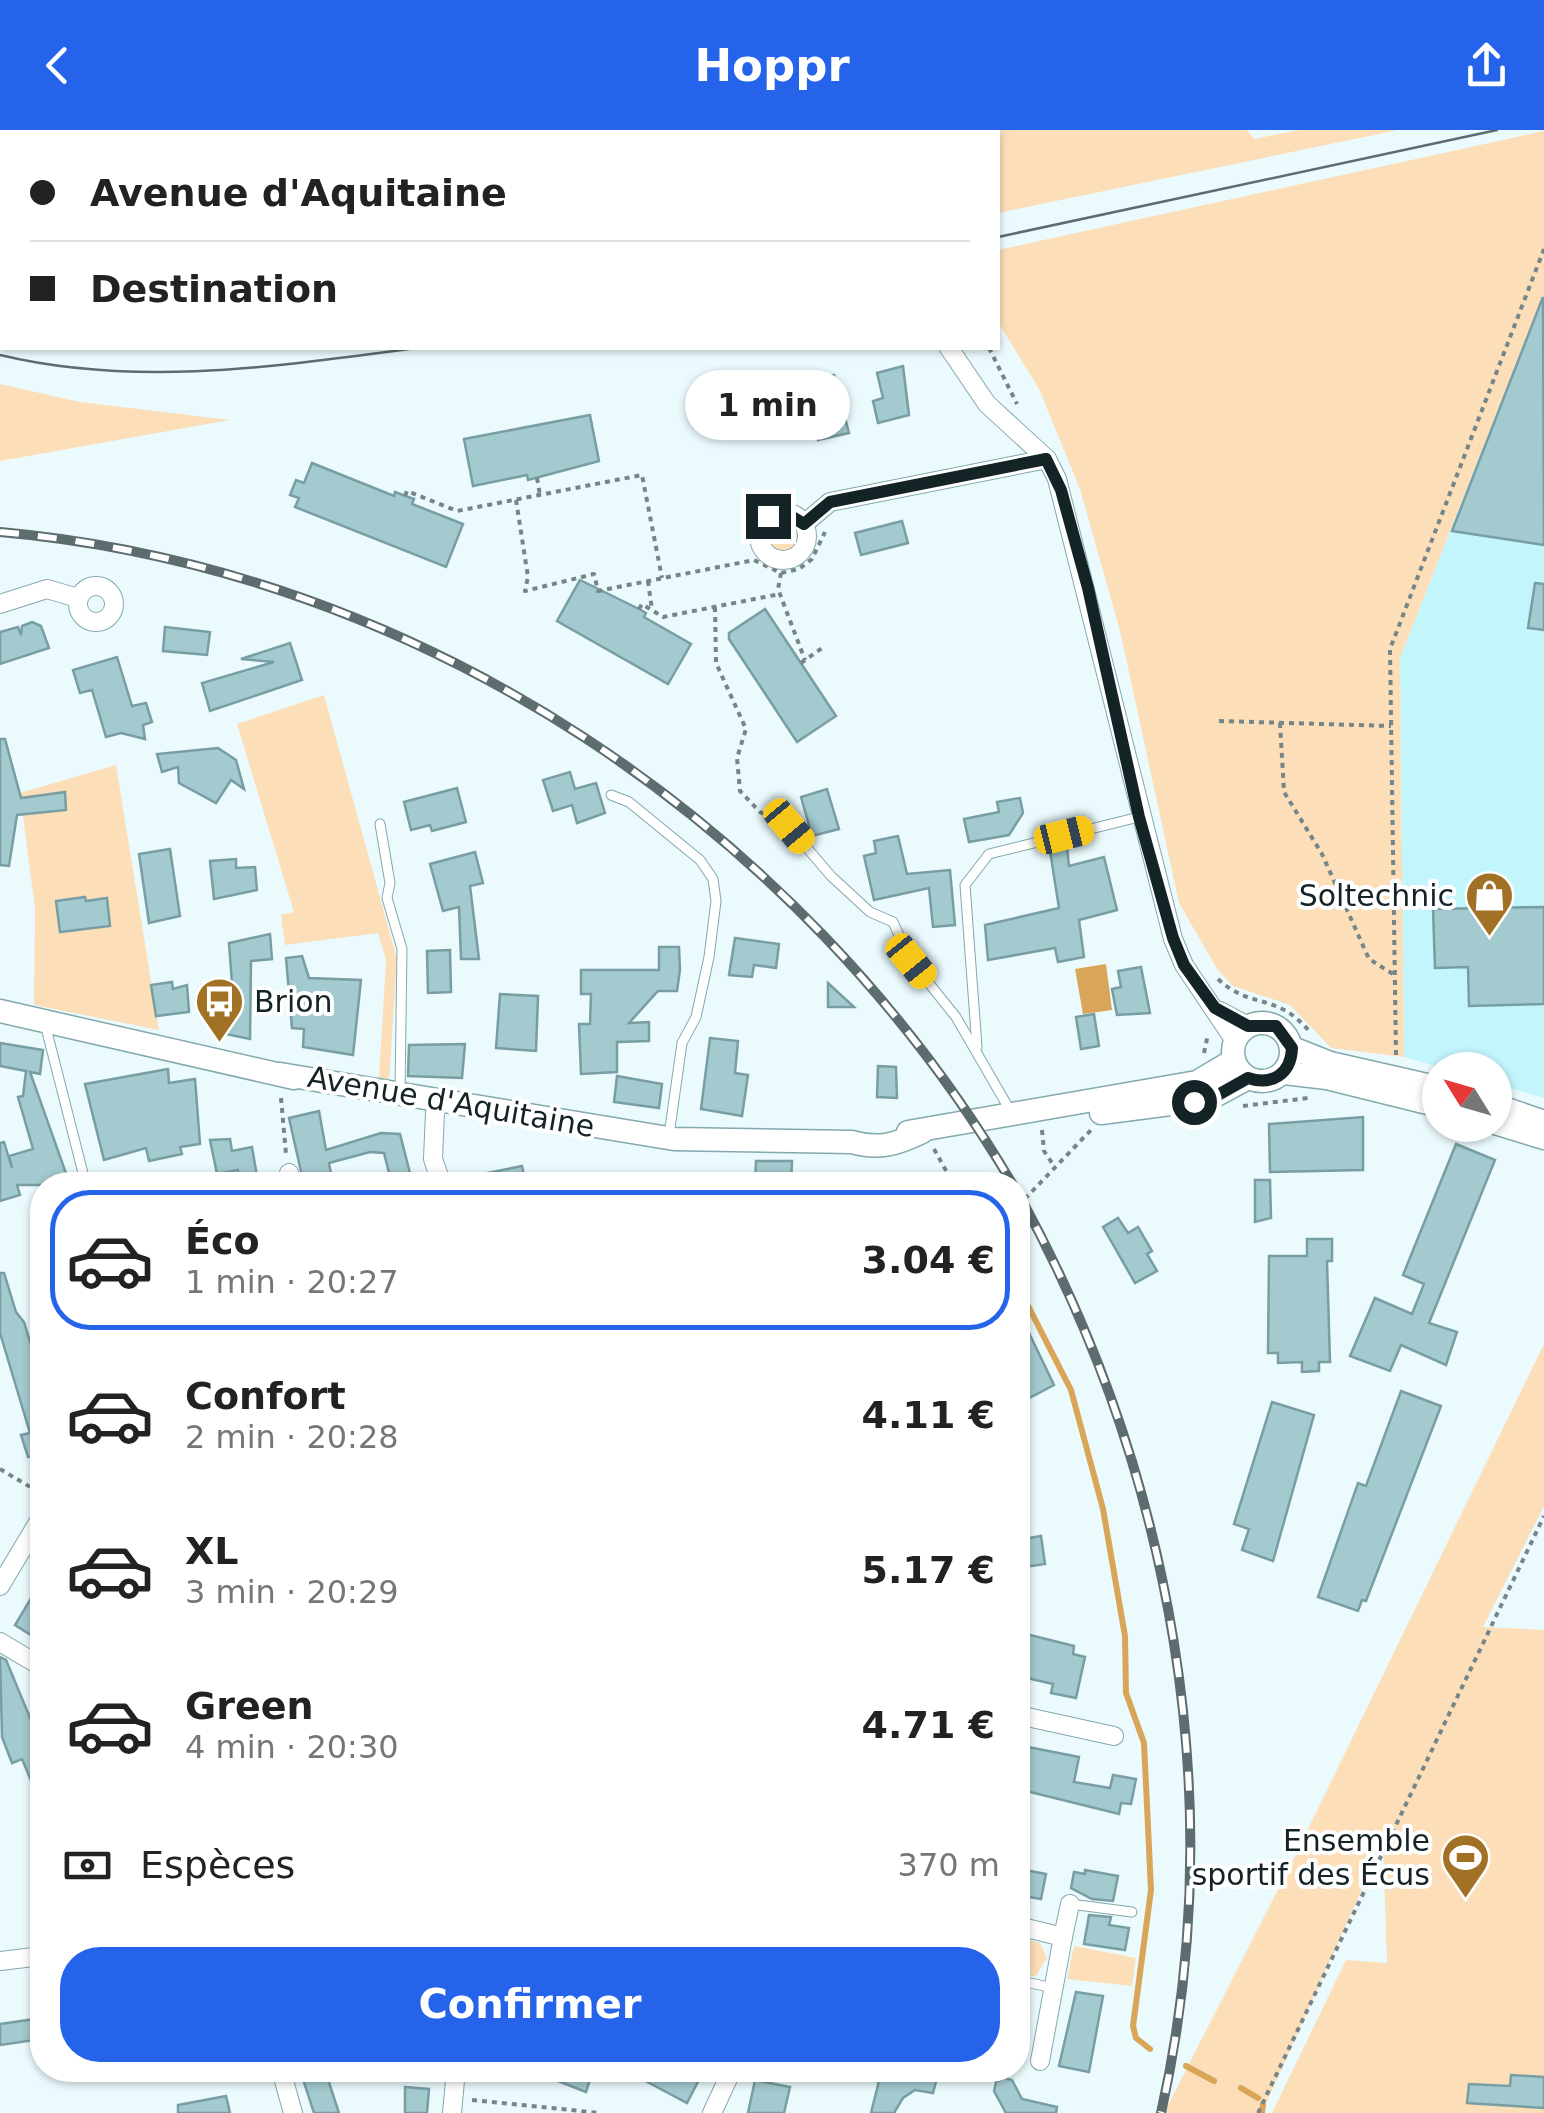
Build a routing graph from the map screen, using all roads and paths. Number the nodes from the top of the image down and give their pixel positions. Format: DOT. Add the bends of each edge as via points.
graph roads {
  1 [pos="1544,250"];
  2 [pos="950,350"];
  3 [pos="990,350"];
  4 [pos="1018,408"];
  5 [pos="1046,459"];
  6 [pos="537,478"];
  7 [pos="540,495"];
  8 [pos="405,496"];
  9 [pos="516,500"];
  10 [pos="804,524"];
  11 [pos="828,524"];
  12 [pos="781,574"];
  13 [pos="662,578"];
  14 [pos="648,581"];
  15 [pos="780,594"];
  16 [pos="78,598"];
  17 [pos="0,604"];
  18 [pos="715,607"];
  19 [pos="639,609"];
  20 [pos="652,610"];
  21 [pos="825,646"];
  22 [pos="1219,722"];
  23 [pos="1280,723"];
  24 [pos="1391,726"];
  25 [pos="610,795"];
  26 [pos="1139,817"];
  27 [pos="380,824"];
  28 [pos="789,826"];
  29 [pos="1209,969"];
  30 [pos="1395,975"];
  31 [pos="0,1012"];
  32 [pos="44,1021"];
  33 [pos="1292,1048"];
  34 [pos="976,1049"];
  35 [pos="1241,1051"];
  36 [pos="1284,1073"];
  37 [pos="280,1074"];
  38 [pos="1395,1075"];
  39 [pos="1323,1079"];
  40 [pos="1422,1083"];
  41 [pos="400,1094"];
  42 [pos="1422,1102"];
  43 [pos="1241,1106"];
  44 [pos="436,1107"];
  45 [pos="1512,1111"];
  46 [pos="1012,1117"];
  47 [pos="1040,1118"];
  48 [pos="1544,1122"];
  49 [pos="1100,1125"];
  50 [pos="1512,1128"];
  51 [pos="922,1132"];
  52 [pos="669,1138"];
  53 [pos="1544,1138"];
  54 [pos="1054,1166"];
  55 [pos="83,1172"];
  56 [pos="289,1172"];
  57 [pos="439,1172"];
  58 [pos="946,1172"];
  59 [pos="1030,1193"];
  60 [pos="0,1468"];
  61 [pos="30,1487"];
  62 [pos="1544,1516"];
  63 [pos="30,1536"];
  64 [pos="0,1586"];
  65 [pos="0,1642"];
  66 [pos="30,1659"];
  67 [pos="1030,1718"];
  68 [pos="1114,1736"];
  69 [pos="1070,1904"];
  70 [pos="1132,1912"];
  71 [pos="1030,1929"];
  72 [pos="1063,1937"];
  73 [pos="30,1958"];
  74 [pos="0,1962"];
  75 [pos="1030,1983"];
  76 [pos="1053,1988"];
  77 [pos="1040,2061"];
  78 [pos="285,2082"];
  79 [pos="726,2082"];
  80 [pos="452,2106"];
  81 [pos="292,2113"];
  82 [pos="600,2113"];
  83 [pos="712,2113"];
  84 [pos="1258,2113"];
  1 -- 24 [label="path" via="1390,649"];
  2 -- 5 [label="street" via="987,404"];
  3 -- 4 [label="path"];
  5 -- 10 [label="street" via="830,502"];
  5 -- 26 [label="street" via="1088,588"];
  6 -- 7 [label="path"];
  7 -- 9 [label="path"];
  7 -- 13 [label="path" via="642,475"];
  8 -- 9 [label="path" via="407,491 457,512"];
  9 -- 14 [label="path" via="525,591 594,574 598,591"];
  11 -- 12 [label="path" via="812,559"];
  12 -- 13 [label="path" via="754,560"];
  12 -- 15 [label="path"];
  13 -- 14 [label="path"];
  14 -- 20 [label="path"];
  15 -- 18 [label="path"];
  15 -- 21 [label="path" via="802,662"];
  16 -- 17 [label="street" via="46,589"];
  18 -- 20 [label="path" via="663,617"];
  18 -- 28 [label="path" via="716,663 746,729 737,758 740,792 760,812"];
  19 -- 20 [label="path" via="642,604"];
  22 -- 23 [label="path"];
  23 -- 24 [label="path"];
  23 -- 30 [label="path" via="1284,792 1322,854 1369,959"];
  24 -- 30 [label="path"];
  25 -- 52 [label="lane" via="629,802 700,860 713,879 709,957 696,1017 682,1044"];
  26 -- 34 [label="lane" via="990,854 973,869 965,886"];
  26 -- 35 [label="street" via="1184,965"];
  27 -- 41 [label="lane" via="402,950"];
  28 -- 34 [label="lane" via="831,876 870,912 892,922 911,961"];
  29 -- 39 [label="path" via="1234,993 1293,1011 1330,1050"];
  30 -- 38 [label="path"];
  31 -- 32 [label="street, Avenue d'Aquitaine"];
  32 -- 37 [label="street, Avenue d'Aquitaine"];
  32 -- 55 [label="lane"];
  33 -- 35 [label="street" via="1276,1026"];
  33 -- 36 [label="street"];
  33 -- 39 [label="street"];
  34 -- 46 [label="lane"];
  35 -- 36 [label="street" via="1268,1081"];
  35 -- 46 [label="street, Avenue d'Aquitaine" via="1197,1082"];
  35 -- 47 [label="street, Avenue d'Aquitaine" via="1209,1100"];
  36 -- 39 [label="street"];
  37 -- 41 [label="street, Avenue d'Aquitaine"];
  37 -- 44 [label="street, Avenue d'Aquitaine" via="382,1103"];
  37 -- 56 [label="path"];
  38 -- 39 [label="street"];
  38 -- 40 [label="street"];
  39 -- 42 [label="street"];
  39 -- 43 [label="path"];
  41 -- 44 [label="street, Avenue d'Aquitaine"];
  44 -- 52 [label="street, Avenue d'Aquitaine"];
  44 -- 57 [label="street" via="432,1141"];
  45 -- 48 [label="street"];
  46 -- 47 [label="street, Avenue d'Aquitaine"];
  46 -- 51 [label="street, Avenue d'Aquitaine"];
  47 -- 54 [label="path" via="1044,1151"];
  49 -- 54 [label="path"];
  50 -- 53 [label="street"];
  51 -- 52 [label="street, Avenue d'Aquitaine" via="895,1145 868,1147"];
  51 -- 58 [label="path"];
  54 -- 59 [label="path"];
  60 -- 61 [label="path"];
  62 -- 84 [label="path"];
  63 -- 64 [label="street"];
  65 -- 66 [label="street"];
  67 -- 68 [label="street"];
  69 -- 70 [label="lane"];
  69 -- 72 [label="street"];
  71 -- 72 [label="street"];
  72 -- 76 [label="street"];
  73 -- 74 [label="street"];
  75 -- 76 [label="lane"];
  76 -- 77 [label="street"];
  78 -- 81 [label="street"];
  79 -- 83 [label="street"];
  80 -- 82 [label="path"];
}
